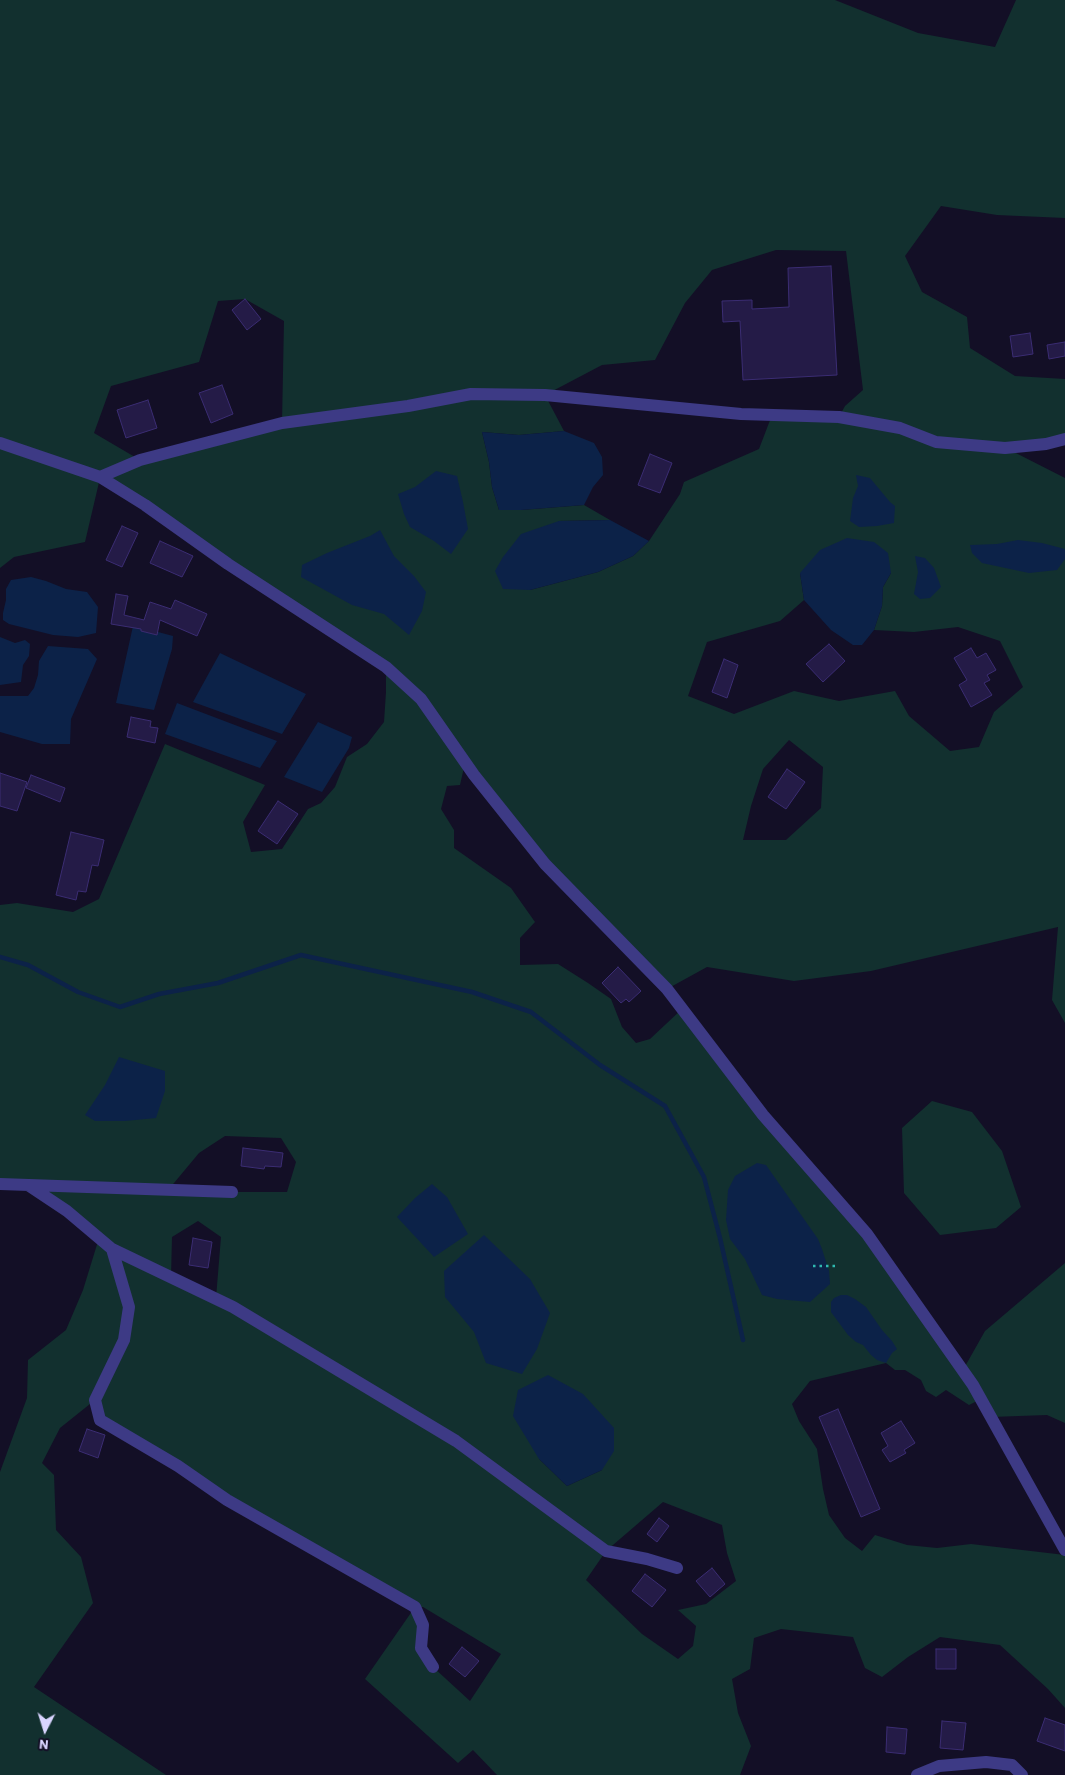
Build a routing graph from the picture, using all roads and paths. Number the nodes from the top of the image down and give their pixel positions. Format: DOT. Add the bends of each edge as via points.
graph roads {
  1 [pos="1065,439"];
  2 [pos="0,443"];
  3 [pos="100,477"];
  4 [pos="0,1184"];
  5 [pos="28,1184"];
  6 [pos="232,1192"];
  7 [pos="112,1249"];
  8 [pos="813,1266"];
  9 [pos="834,1266"];
  10 [pos="1065,1550"];
  11 [pos="677,1568"];
  12 [pos="433,1667"];
  13 [pos="916,1775"];
  14 [pos="1022,1775"];
  1 -- 3 [label="street" via="1005,448 936,442 900,428 839,417 741,414 545,395 471,394 408,406 282,422 140,460"];
  2 -- 3 [label="street"];
  3 -- 10 [label="street" via="146,504 228,564 386,667 421,699 474,775 545,864 667,989 763,1115 867,1234 973,1385"];
  4 -- 5 [label="street"];
  5 -- 6 [label="street"];
  5 -- 7 [label="street" via="67,1211"];
  7 -- 11 [label="street" via="233,1307 456,1441 606,1551"];
  7 -- 12 [label="street" via="129,1307 124,1340 95,1400 100,1420 178,1466 227,1500 415,1607 423,1625 421,1648"];
  8 -- 9 [label="path"];
  13 -- 14 [label="street" via="939,1766 986,1762 1012,1765"];
}
